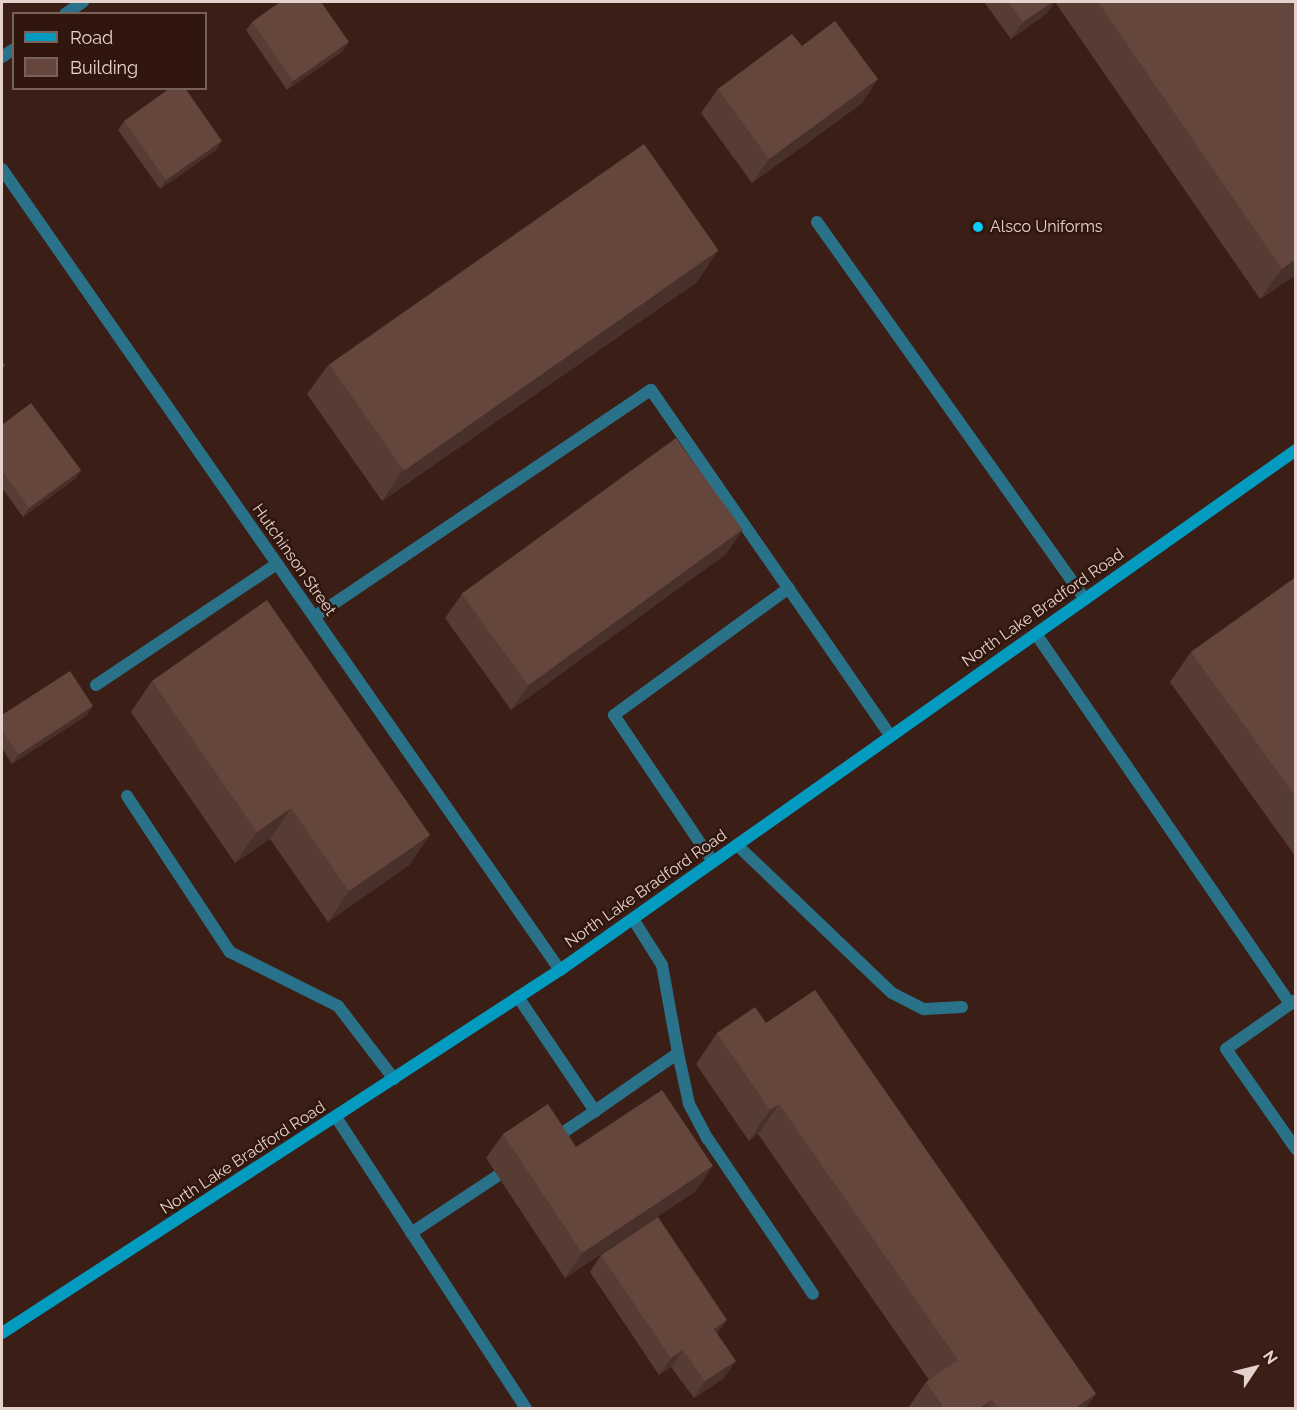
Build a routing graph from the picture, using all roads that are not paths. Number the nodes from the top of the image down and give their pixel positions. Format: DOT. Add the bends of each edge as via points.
graph roads {
  1 [pos="83,2"];
  2 [pos="68,12"];
  3 [pos="2,169"];
  4 [pos="817,222"];
  5 [pos="1296,450"];
  6 [pos="277,564"];
  7 [pos="789,588"];
  8 [pos="1085,599"];
  9 [pos="314,617"];
  10 [pos="1036,634"];
  11 [pos="96,685"];
  12 [pos="891,736"];
  13 [pos="127,796"];
  14 [pos="737,845"];
  15 [pos="713,862"];
  16 [pos="633,919"];
  17 [pos="560,970"];
  18 [pos="518,997"];
  19 [pos="1293,1002"];
  20 [pos="962,1007"];
  21 [pos="678,1053"];
  22 [pos="394,1079"];
  23 [pos="595,1111"];
  24 [pos="336,1117"];
  25 [pos="541,1147"];
  26 [pos="1296,1149"];
  27 [pos="497,1176"];
  28 [pos="411,1233"];
  29 [pos="813,1294"];
  30 [pos="2,1333"];
  31 [pos="526,1408"];
  1 -- 2 [label="street"];
  3 -- 6 [label="street, Hutchinson Street"];
  4 -- 8 [label="street"];
  5 -- 8 [label="main road, North Lake Bradford Road"];
  6 -- 9 [label="street, Hutchinson Street"];
  6 -- 11 [label="street"];
  7 -- 9 [label="street" via="651,390"];
  7 -- 12 [label="street"];
  7 -- 15 [label="street" via="614,715"];
  8 -- 10 [label="main road, North Lake Bradford Road"];
  9 -- 17 [label="street, Hutchinson Street"];
  10 -- 12 [label="main road, North Lake Bradford Road"];
  10 -- 19 [label="street"];
  12 -- 14 [label="main road, North Lake Bradford Road"];
  13 -- 22 [label="street" via="230,952 338,1006"];
  14 -- 15 [label="main road, North Lake Bradford Road"];
  14 -- 20 [label="street" via="892,993 924,1009"];
  15 -- 16 [label="main road, North Lake Bradford Road"];
  16 -- 17 [label="main road, North Lake Bradford Road"];
  16 -- 21 [label="street" via="662,965"];
  17 -- 18 [label="main road, North Lake Bradford Road"];
  18 -- 22 [label="main road, North Lake Bradford Road"];
  18 -- 23 [label="street"];
  19 -- 26 [label="street" via="1226,1049"];
  21 -- 23 [label="street"];
  21 -- 29 [label="street" via="689,1104 708,1139"];
  22 -- 24 [label="main road, North Lake Bradford Road"];
  23 -- 25 [label="street"];
  24 -- 28 [label="street"];
  24 -- 30 [label="main road, North Lake Bradford Road"];
  27 -- 28 [label="street"];
  28 -- 31 [label="street"];
}
